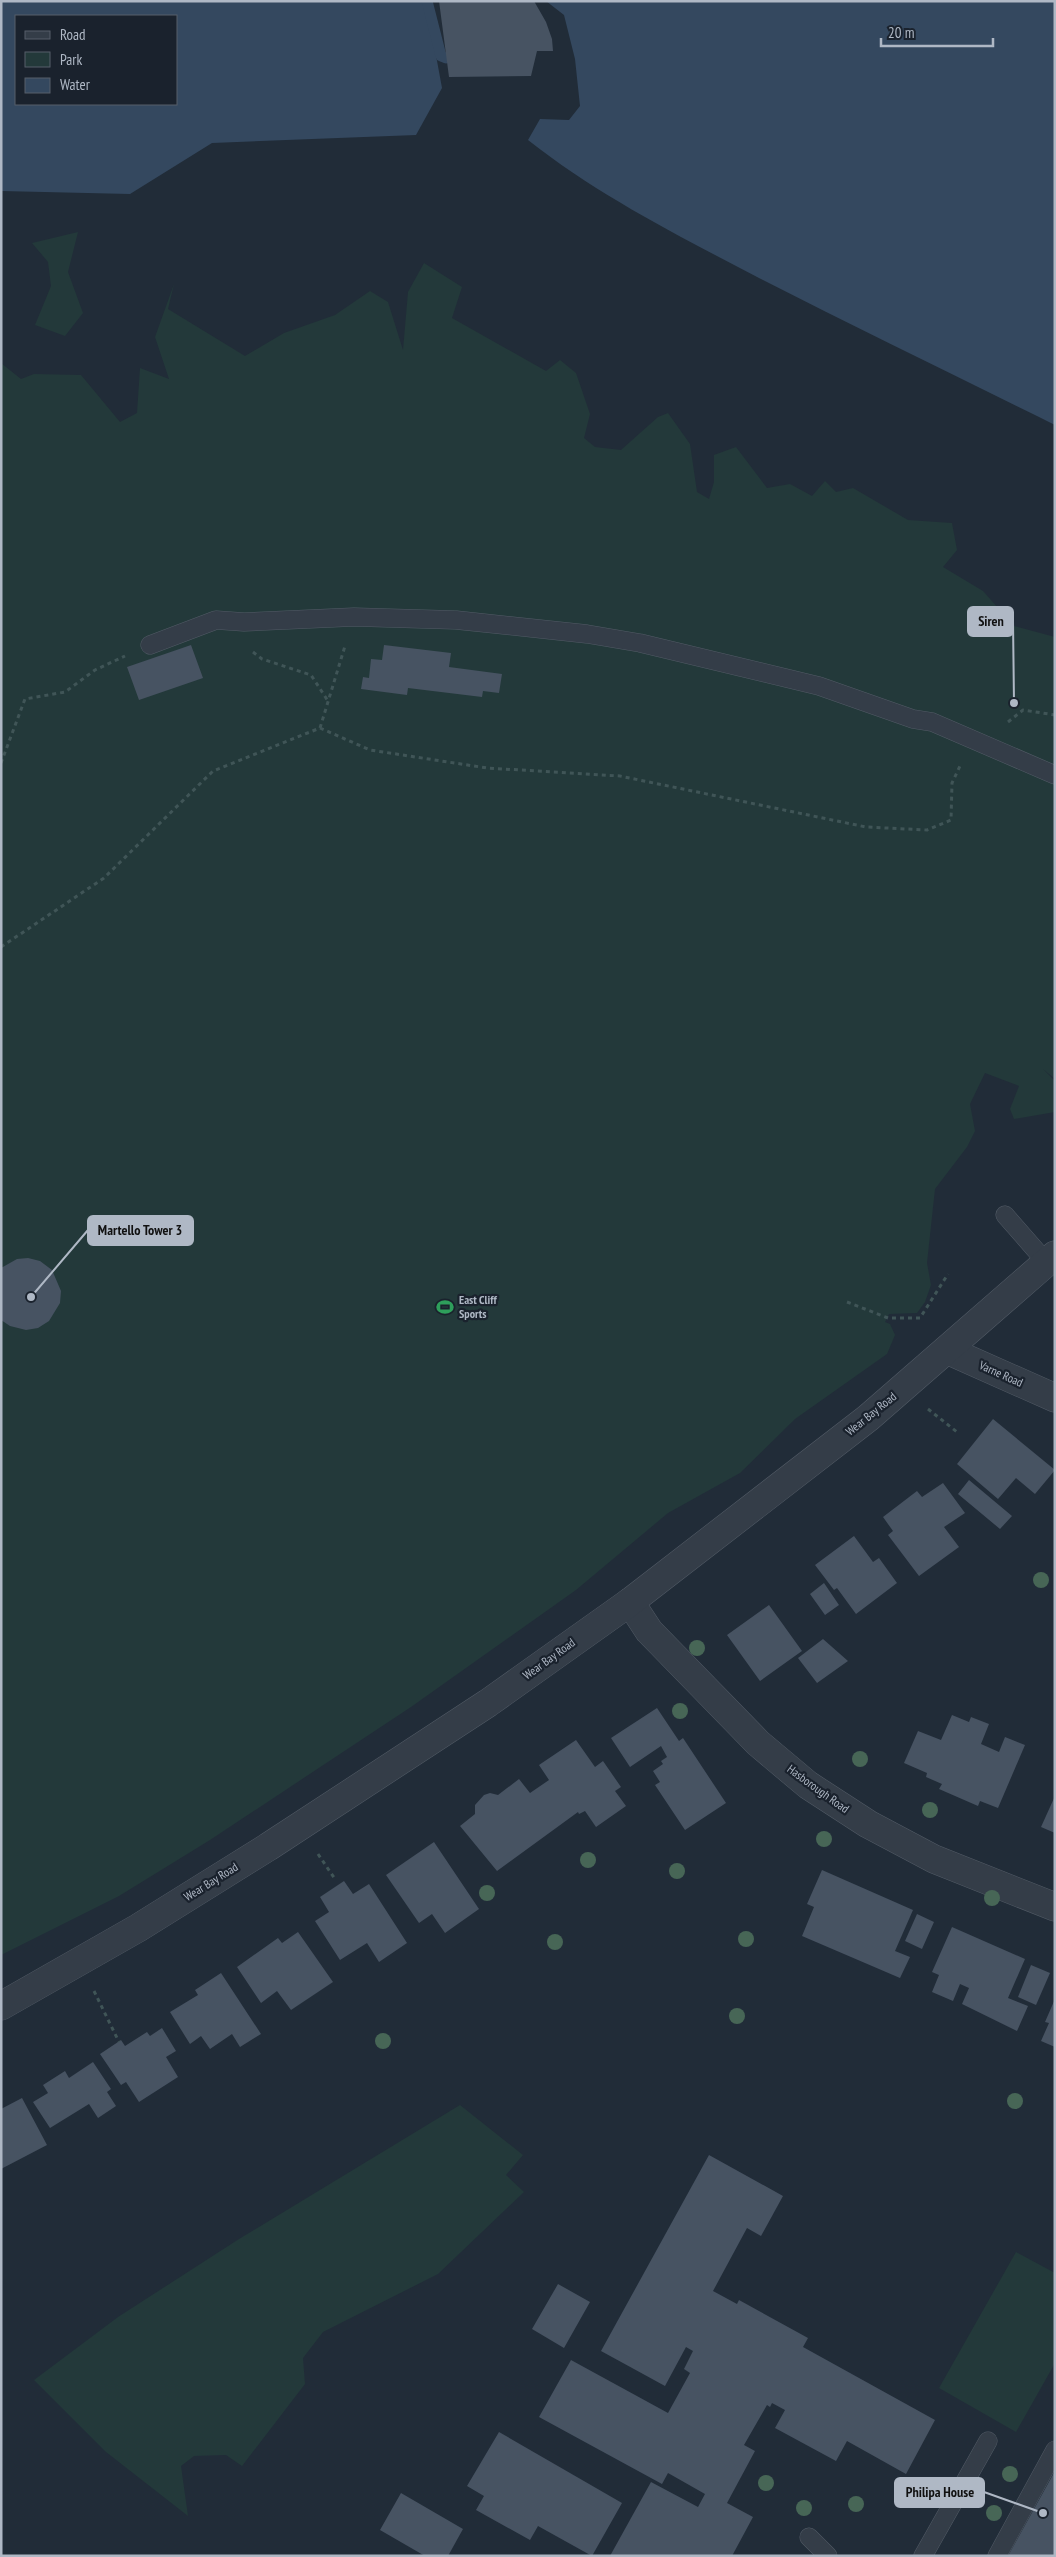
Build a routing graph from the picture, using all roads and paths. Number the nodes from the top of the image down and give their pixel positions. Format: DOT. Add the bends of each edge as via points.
graph roads {
  1 [pos="354,617"];
  2 [pos="216,620"];
  3 [pos="150,646"];
  4 [pos="328,701"];
  5 [pos="320,728"];
  6 [pos="1,763"];
  7 [pos="959,768"];
  8 [pos="1055,775"];
  9 [pos="1,947"];
  10 [pos="1005,1215"];
  11 [pos="1051,1258"];
  12 [pos="948,1274"];
  13 [pos="847,1302"];
  14 [pos="947,1350"];
  15 [pos="1055,1398"];
  16 [pos="924,1406"];
  17 [pos="957,1432"];
  18 [pos="630,1602"];
  19 [pos="316,1850"];
  20 [pos="335,1879"];
  21 [pos="1055,1907"];
  22 [pos="91,1984"];
  23 [pos="1,2006"];
  24 [pos="119,2042"];
  25 [pos="988,2441"];
  26 [pos="1055,2450"];
  27 [pos="809,2538"];
  28 [pos="828,2556"];
  29 [pos="923,2556"];
  30 [pos="997,2556"];
  1 -- 2 [label="lane" via="244,622"];
  1 -- 4 [label="path"];
  1 -- 8 [label="lane" via="456,620 640,643 819,686 913,719 932,722"];
  2 -- 3 [label="lane"];
  2 -- 4 [label="path" via="262,659 311,674"];
  3 -- 6 [label="path" via="95,670 65,692 25,699"];
  4 -- 5 [label="path"];
  5 -- 7 [label="path" via="370,750 487,768 620,776 866,827 927,830 951,820 952,783"];
  5 -- 9 [label="path" via="213,771 104,878"];
  10 -- 11 [label="lane"];
  11 -- 14 [label="street, Wear Bay Road"];
  12 -- 13 [label="path" via="920,1318 888,1318"];
  14 -- 15 [label="street, Varne Road"];
  14 -- 18 [label="street, Wear Bay Road" via="868,1418"];
  16 -- 17 [label="path"];
  18 -- 21 [label="street, Hasborough Road" via="649,1631 751,1736 808,1785 868,1824 934,1859"];
  18 -- 23 [label="street, Wear Bay Road" via="488,1703 275,1842 138,1928"];
  19 -- 20 [label="path"];
  22 -- 24 [label="path"];
  25 -- 29 [label="lane"];
  26 -- 30 [label="lane"];
  27 -- 28 [label="lane"];
}
